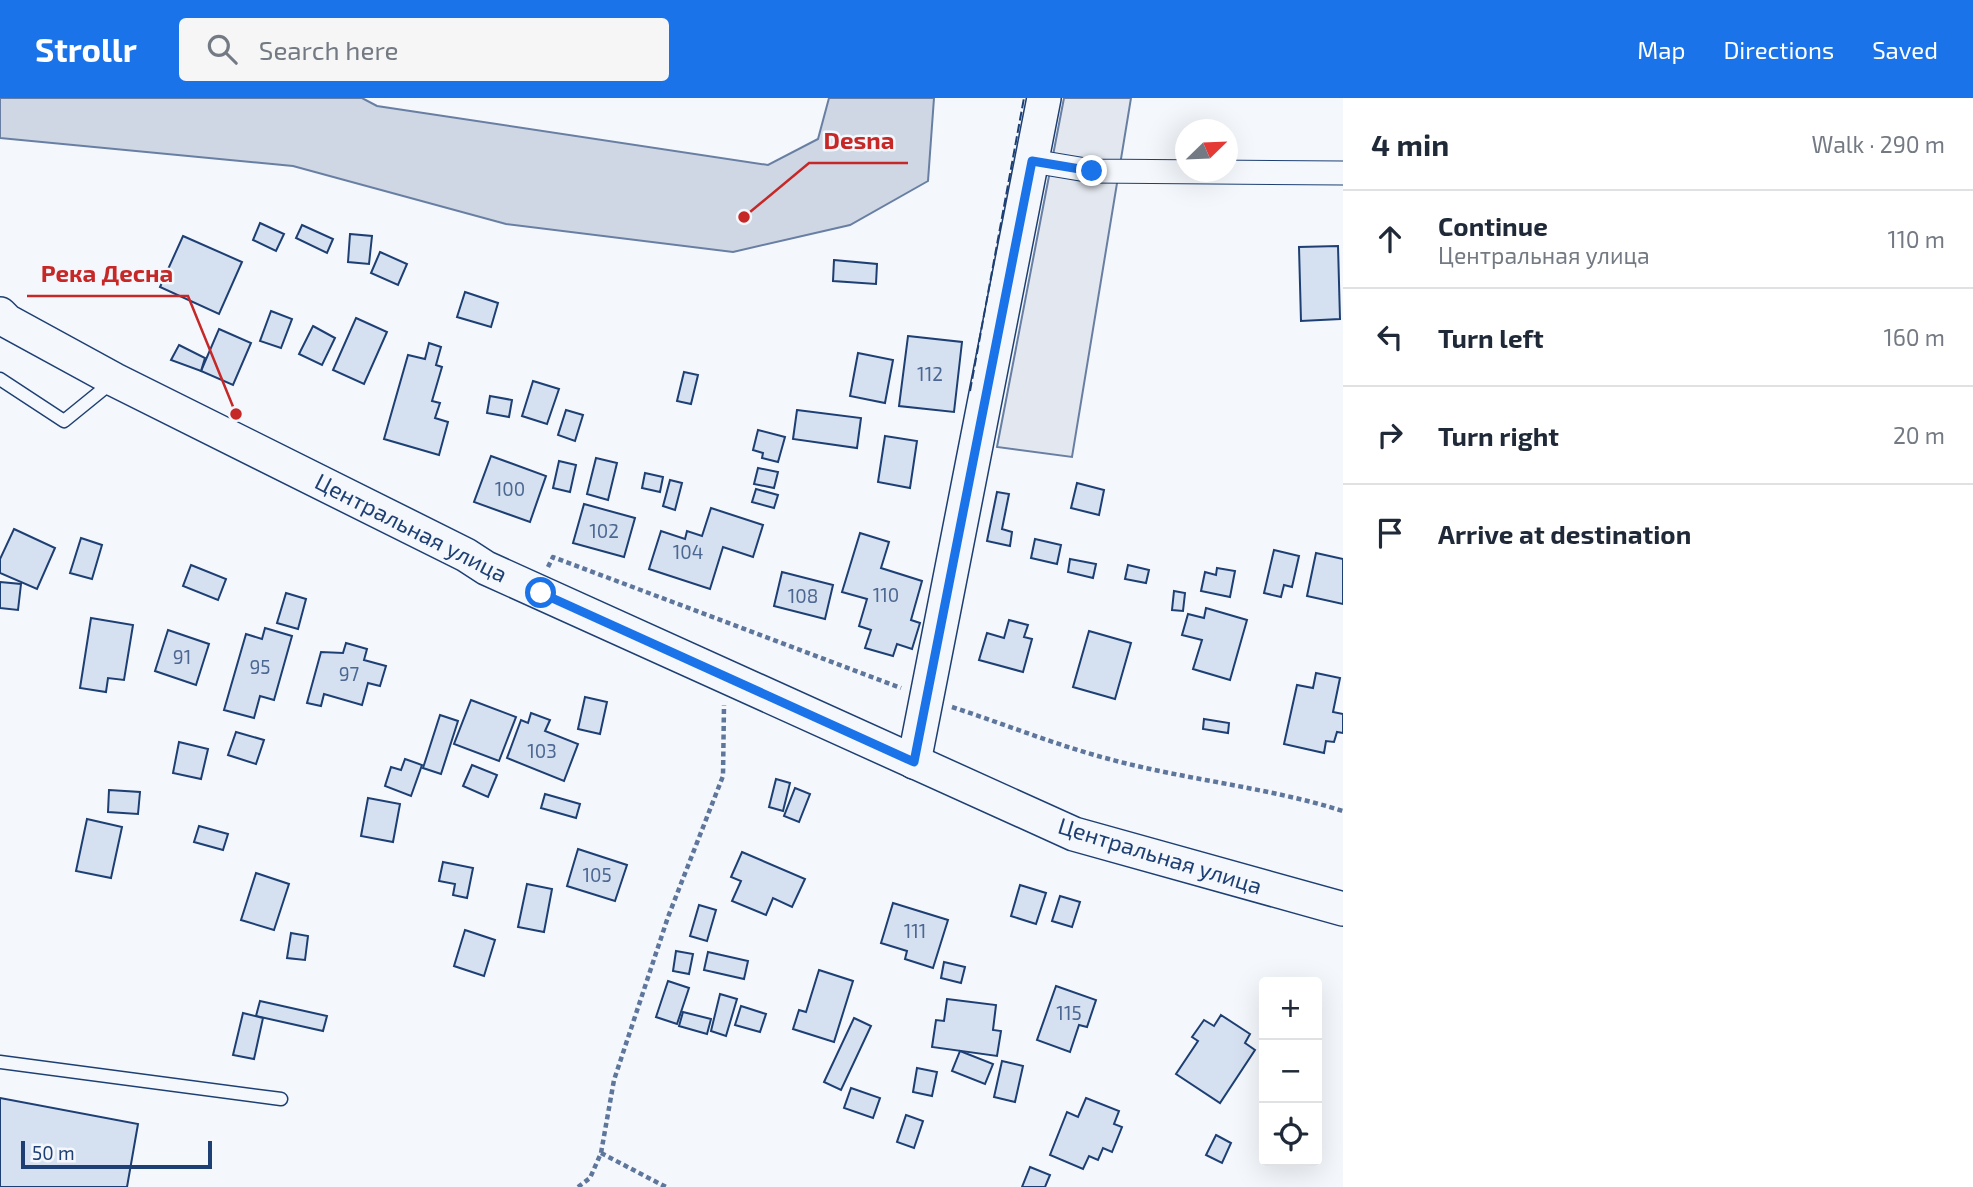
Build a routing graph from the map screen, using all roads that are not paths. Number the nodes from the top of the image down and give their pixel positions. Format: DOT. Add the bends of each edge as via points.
graph roads {
  1 [pos="1044,98"];
  2 [pos="1032,161"];
  3 [pos="1343,173"];
  4 [pos="0,314"];
  5 [pos="0,379"];
  6 [pos="115,380"];
  7 [pos="914,762"];
  8 [pos="1343,909"];
  9 [pos="0,1062"];
  10 [pos="281,1099"];
  1 -- 2 [label="street"];
  2 -- 3 [label="street" via="1092,171"];
  2 -- 7 [label="street"];
  4 -- 6 [label="street, Центральная улица"];
  5 -- 6 [label="lane" via="64,421"];
  6 -- 7 [label="street, Центральная улица" via="486,568"];
  7 -- 8 [label="street, Центральная улица" via="1074,834"];
  9 -- 10 [label="lane"];
}
